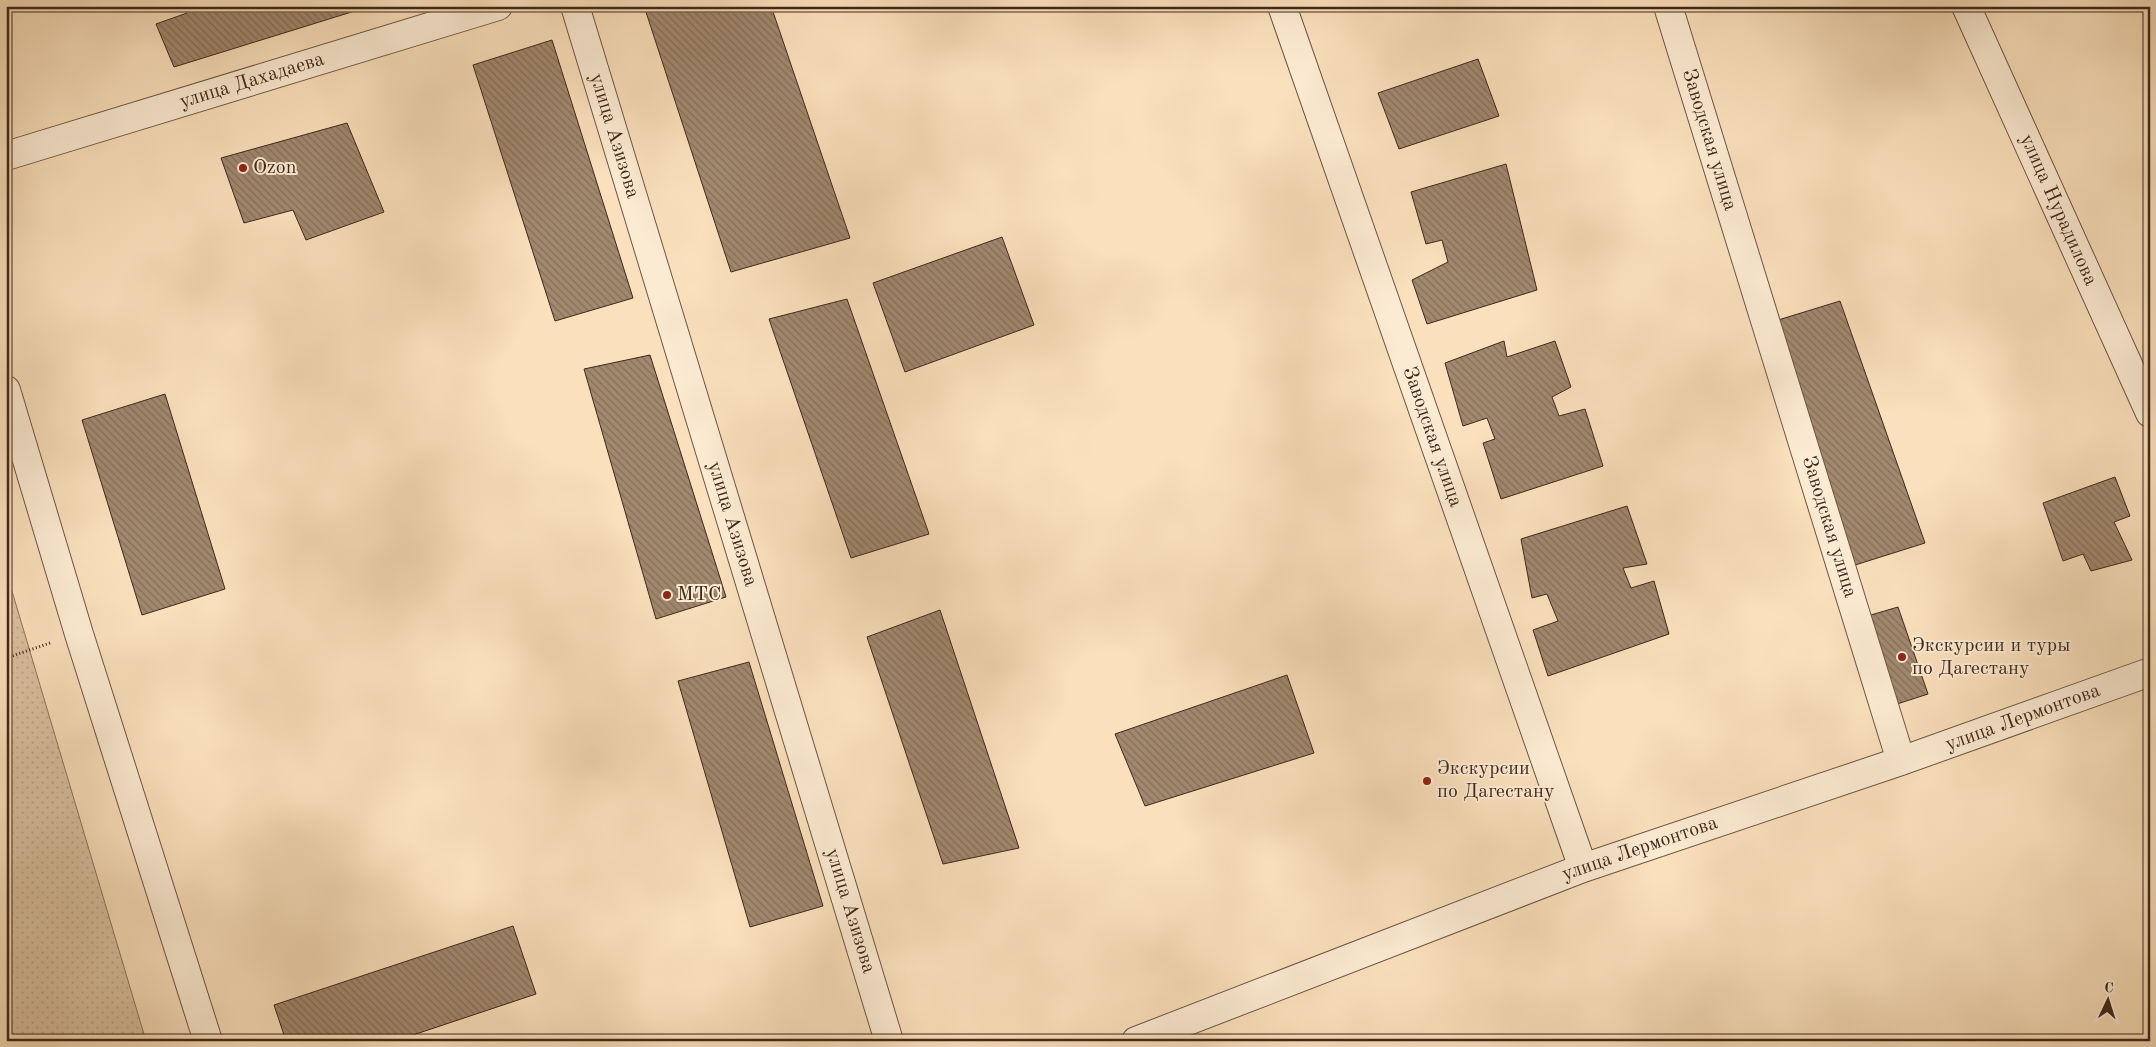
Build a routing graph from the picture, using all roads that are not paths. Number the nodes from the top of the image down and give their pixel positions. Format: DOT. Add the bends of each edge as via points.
graph roads {
  1 [pos="498,6"];
  2 [pos="575,6"];
  3 [pos="1282,6"];
  4 [pos="1668,6"];
  5 [pos="1966,6"];
  6 [pos="6,156"];
  7 [pos="6,390"];
  8 [pos="2150,414"];
  9 [pos="2150,672"];
  10 [pos="1901,761"];
  11 [pos="1583,868"];
  12 [pos="208,1041"];
  13 [pos="889,1041"];
  14 [pos="1136,1041"];
  1 -- 6 [label="street, улица Дахадаева"];
  2 -- 13 [label="street, улица Азизова"];
  3 -- 11 [label="street, Заводская улица"];
  4 -- 10 [label="street, Заводская улица"];
  5 -- 8 [label="street, улица Нурадилова"];
  7 -- 12 [label="street" via="79,634"];
  9 -- 10 [label="street, улица Лермонтова"];
  10 -- 11 [label="street, улица Лермонтова"];
  11 -- 14 [label="street, улица Лермонтова"];
}
